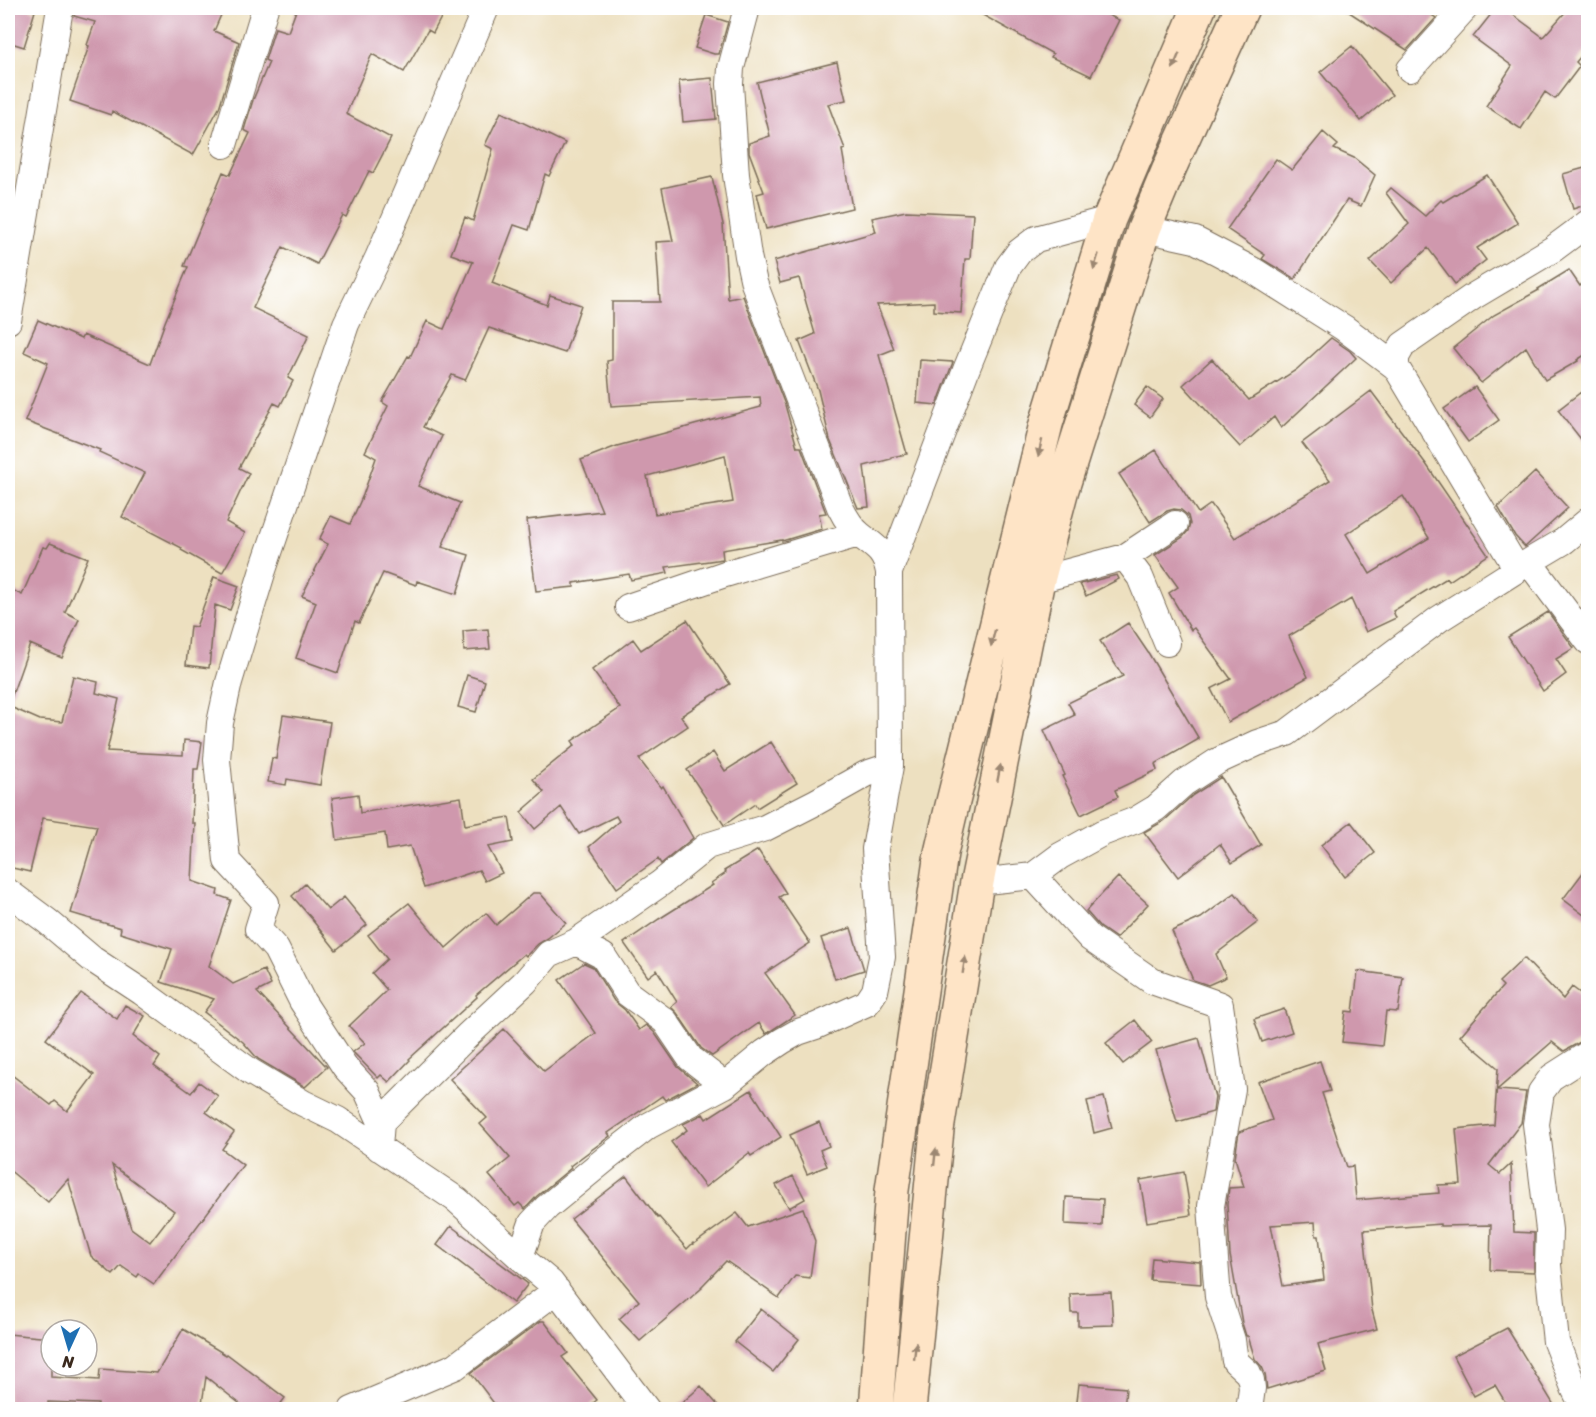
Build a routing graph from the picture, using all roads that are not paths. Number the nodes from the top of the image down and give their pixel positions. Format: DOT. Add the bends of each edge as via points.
graph roads {
  1 [pos="60,8"];
  2 [pos="265,8"];
  3 [pos="486,8"];
  4 [pos="747,8"];
  5 [pos="1199,8"];
  6 [pos="1242,8"];
  7 [pos="1465,8"];
  8 [pos="1410,69"];
  9 [pos="224,145"];
  10 [pos="1109,219"];
  11 [pos="1588,223"];
  12 [pos="1144,229"];
  13 [pos="8,321"];
  14 [pos="1396,367"];
  15 [pos="1588,521"];
  16 [pos="1175,524"];
  17 [pos="858,534"];
  18 [pos="1125,557"];
  19 [pos="1516,569"];
  20 [pos="889,572"];
  21 [pos="1038,580"];
  22 [pos="628,607"];
  23 [pos="1588,641"];
  24 [pos="1167,643"];
  25 [pos="890,766"];
  26 [pos="1033,876"];
  27 [pos="977,882"];
  28 [pos="8,892"];
  29 [pos="576,942"];
  30 [pos="1588,1054"];
  31 [pos="725,1085"];
  32 [pos="381,1122"];
  33 [pos="379,1148"];
  34 [pos="520,1257"];
  35 [pos="557,1290"];
  36 [pos="352,1410"];
  37 [pos="647,1410"];
  38 [pos="876,1410"];
  39 [pos="909,1410"];
  40 [pos="1249,1410"];
  41 [pos="1585,1410"];
  1 -- 13 [label="street"];
  2 -- 9 [label="street"];
  3 -- 32 [label="street" via="346,324 262,573 220,723 217,760 227,861 266,903 258,930 276,949 302,1001 345,1067 367,1091"];
  4 -- 17 [label="street" via="730,84 736,175 748,256 754,284 840,507"];
  5 -- 10 [label="main road, one-way"];
  6 -- 12 [label="main road"];
  7 -- 8 [label="street"];
  10 -- 20 [label="street" via="1036,240 1019,252 1008,267"];
  10 -- 38 [label="main road, one-way" via="1046,424 941,853 892,1190"];
  11 -- 14 [label="street" via="1403,345 1396,357"];
  12 -- 14 [label="street" via="1195,240 1254,271 1344,328"];
  12 -- 21 [label="main road"];
  14 -- 19 [label="street"];
  15 -- 19 [label="street" via="1564,541"];
  16 -- 18 [label="street"];
  17 -- 20 [label="street" via="880,552"];
  17 -- 22 [label="street"];
  18 -- 21 [label="street"];
  18 -- 24 [label="street" via="1140,577"];
  19 -- 23 [label="street" via="1529,562"];
  19 -- 26 [label="street" via="1439,619 1287,733 1218,761 1184,783 1156,808 1060,856"];
  20 -- 25 [label="street"];
  27 -- 21 [label="main road, one-way"];
  25 -- 29 [label="street" via="866,774 765,828 707,846"];
  25 -- 31 [label="street" via="876,849 882,957 875,991 867,1003 782,1041"];
  26 -- 27 [label="street"];
  26 -- 40 [label="street" via="1090,938 1152,981 1220,1005 1232,1089 1211,1206 1218,1296 1235,1361 1251,1380"];
  39 -- 27 [label="main road, one-way" via="937,1130"];
  28 -- 33 [label="street" via="92,959 251,1072 338,1120"];
  29 -- 31 [label="street" via="603,956 627,993 665,1021 690,1058"];
  29 -- 32 [label="street" via="549,954"];
  30 -- 41 [label="street" via="1552,1077 1540,1092 1536,1124 1549,1230 1548,1265 1556,1341"];
  31 -- 34 [label="street" via="648,1126 547,1207 532,1223"];
  32 -- 33 [label="street"];
  33 -- 34 [label="street" via="458,1200"];
  34 -- 35 [label="street"];
  35 -- 36 [label="street" via="456,1366"];
  35 -- 37 [label="street"];
}
